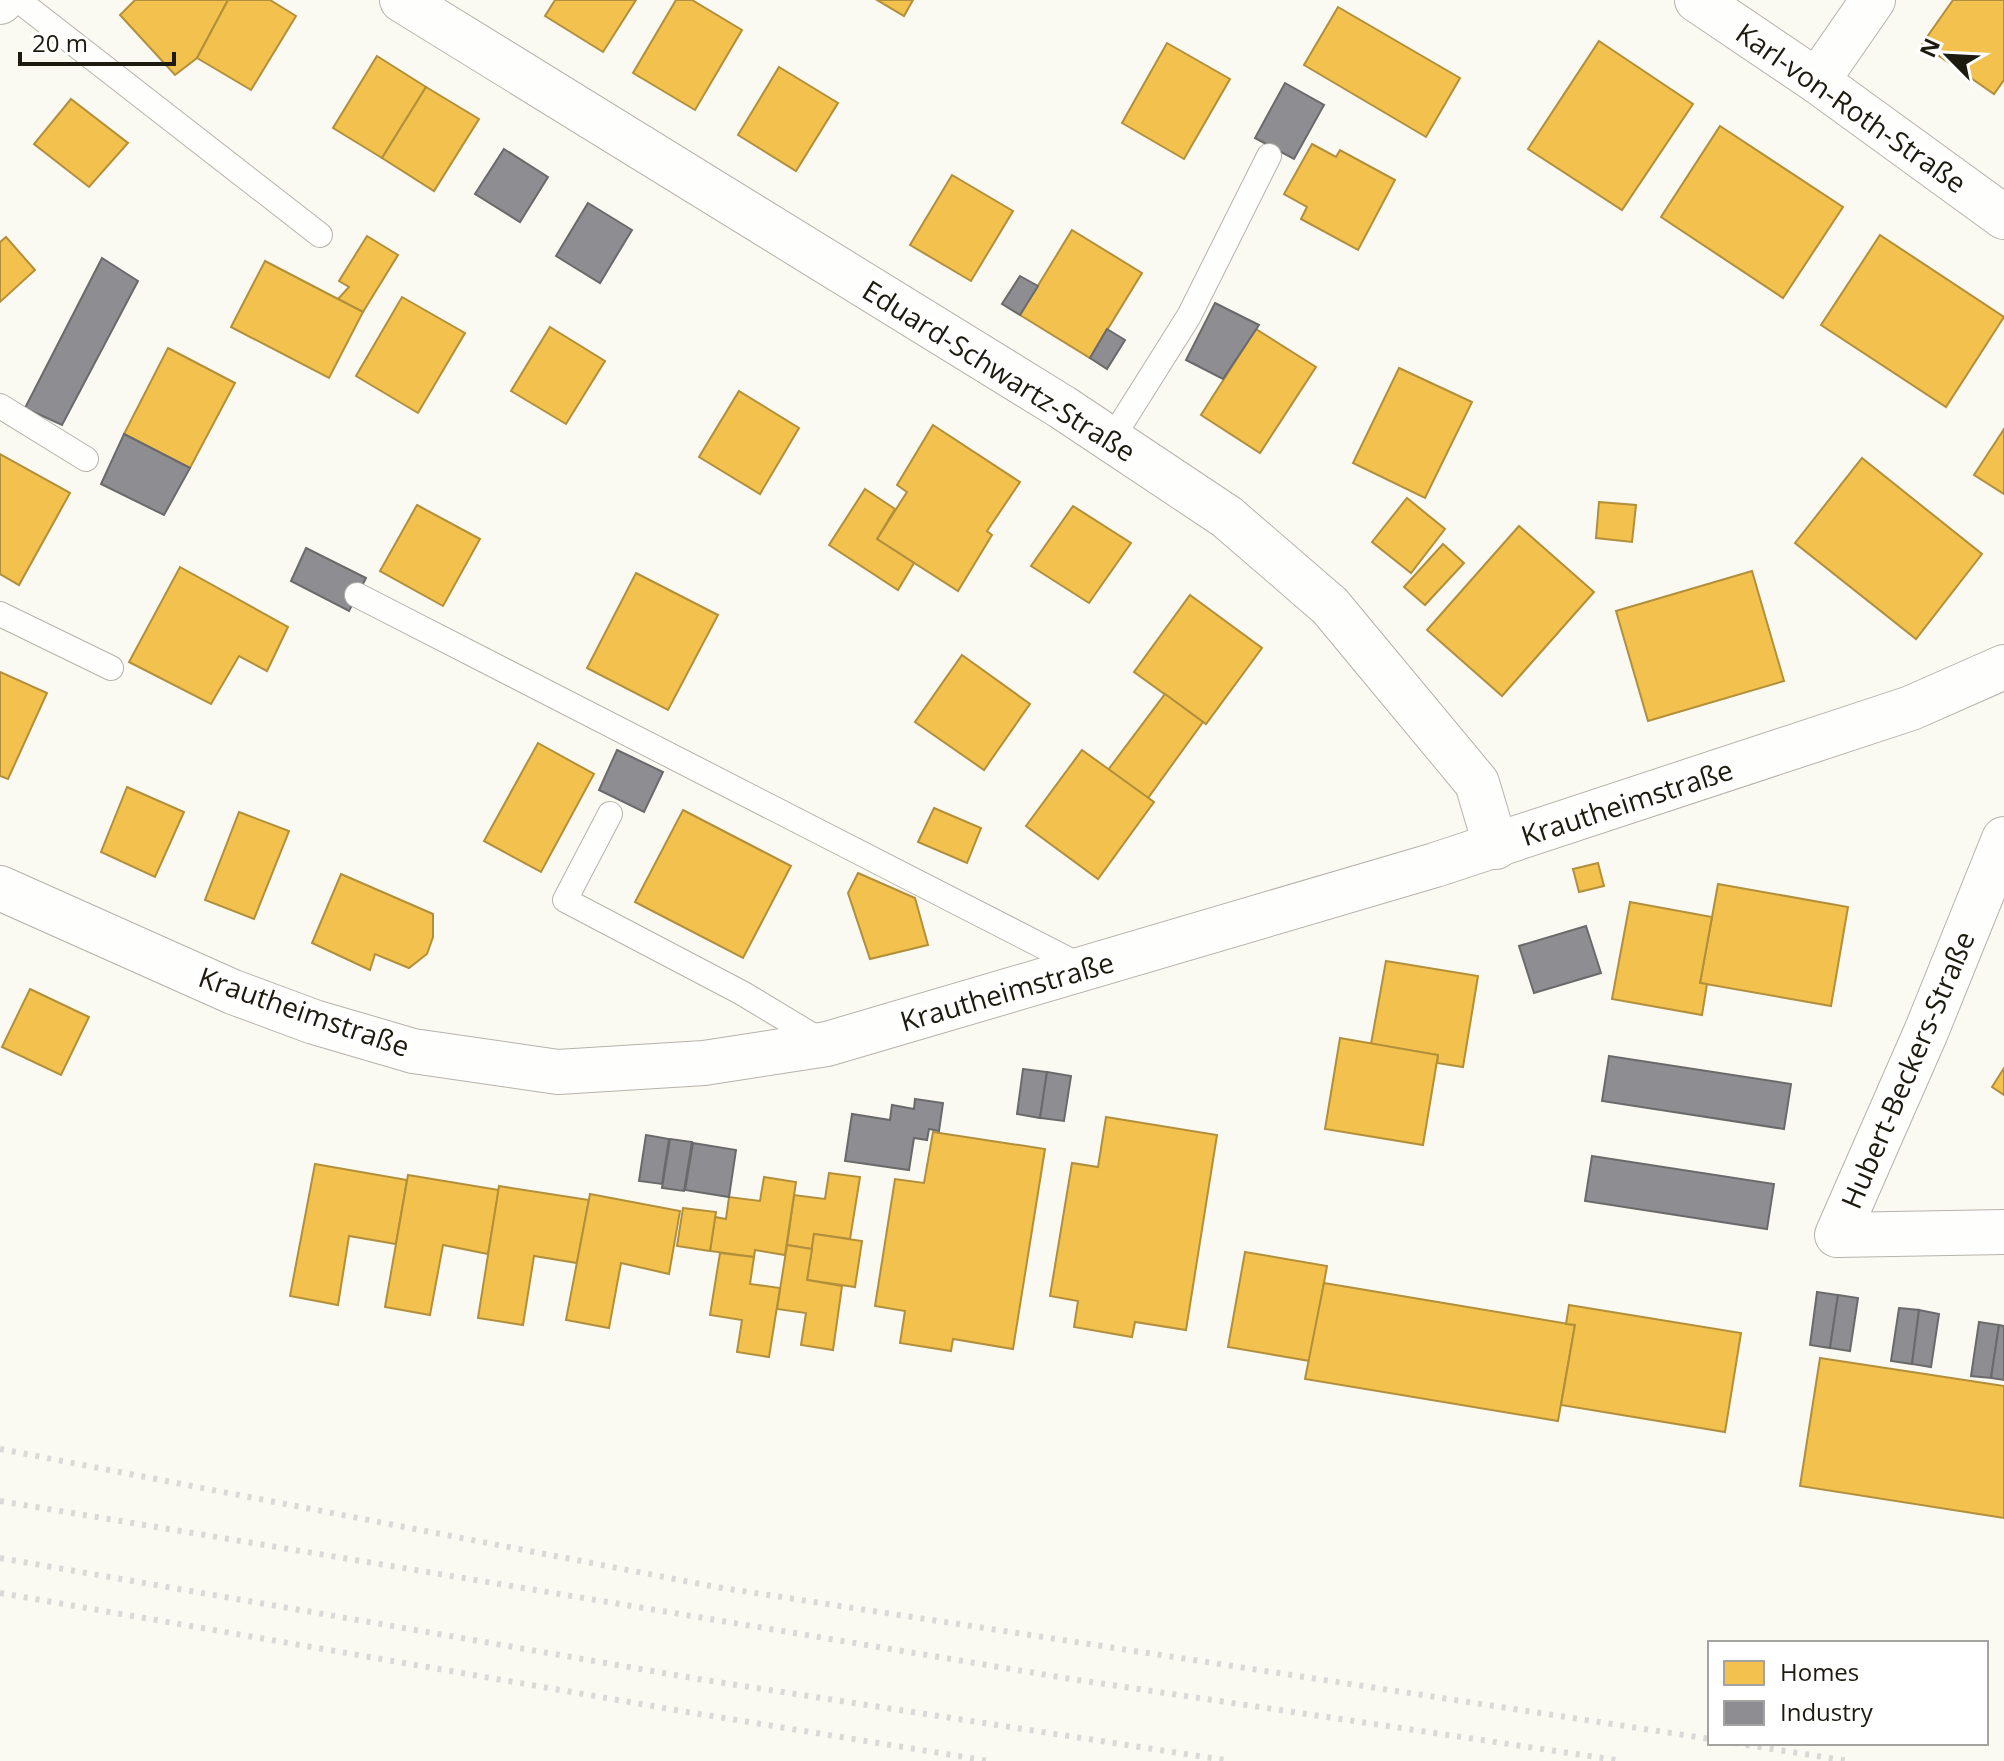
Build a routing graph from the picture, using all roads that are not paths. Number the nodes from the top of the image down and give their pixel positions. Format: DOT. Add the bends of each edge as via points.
graph roads {
  1 [pos="18,0"];
  2 [pos="402,0"];
  3 [pos="1697,0"];
  4 [pos="1873,0"];
  5 [pos="1817,81"];
  6 [pos="1269,156"];
  7 [pos="2004,217"];
  8 [pos="320,235"];
  9 [pos="0,406"];
  10 [pos="1111,440"];
  11 [pos="86,459"];
  12 [pos="357,595"];
  13 [pos="0,614"];
  14 [pos="2004,667"];
  15 [pos="111,668"];
  16 [pos="610,814"];
  17 [pos="2004,839"];
  18 [pos="1496,847"];
  19 [pos="0,888"];
  20 [pos="1087,969"];
  21 [pos="827,1044"];
  22 [pos="2004,1232"];
  1 -- 8 [label="lane"];
  2 -- 10 [label="street, Eduard-Schwartz-Straße"];
  3 -- 5 [label="street, Karl-von-Roth-Straße"];
  4 -- 5 [label="street"];
  5 -- 7 [label="street, Karl-von-Roth-Straße"];
  6 -- 10 [label="lane" via="1189,316"];
  9 -- 11 [label="lane"];
  10 -- 18 [label="street, Eduard-Schwartz-Straße" via="1227,517 1330,606 1477,783"];
  12 -- 20 [label="lane"];
  13 -- 15 [label="lane"];
  14 -- 18 [label="street, Krautheimstraße" via="1911,708"];
  16 -- 21 [label="lane" via="565,900"];
  17 -- 22 [label="street, Hubert-Beckers-Straße" via="1837,1235"];
  18 -- 20 [label="street, Krautheimstraße"];
  19 -- 21 [label="street, Krautheimstraße" via="233,992 413,1051 558,1072 704,1063"];
  20 -- 21 [label="street, Krautheimstraße"];
}
